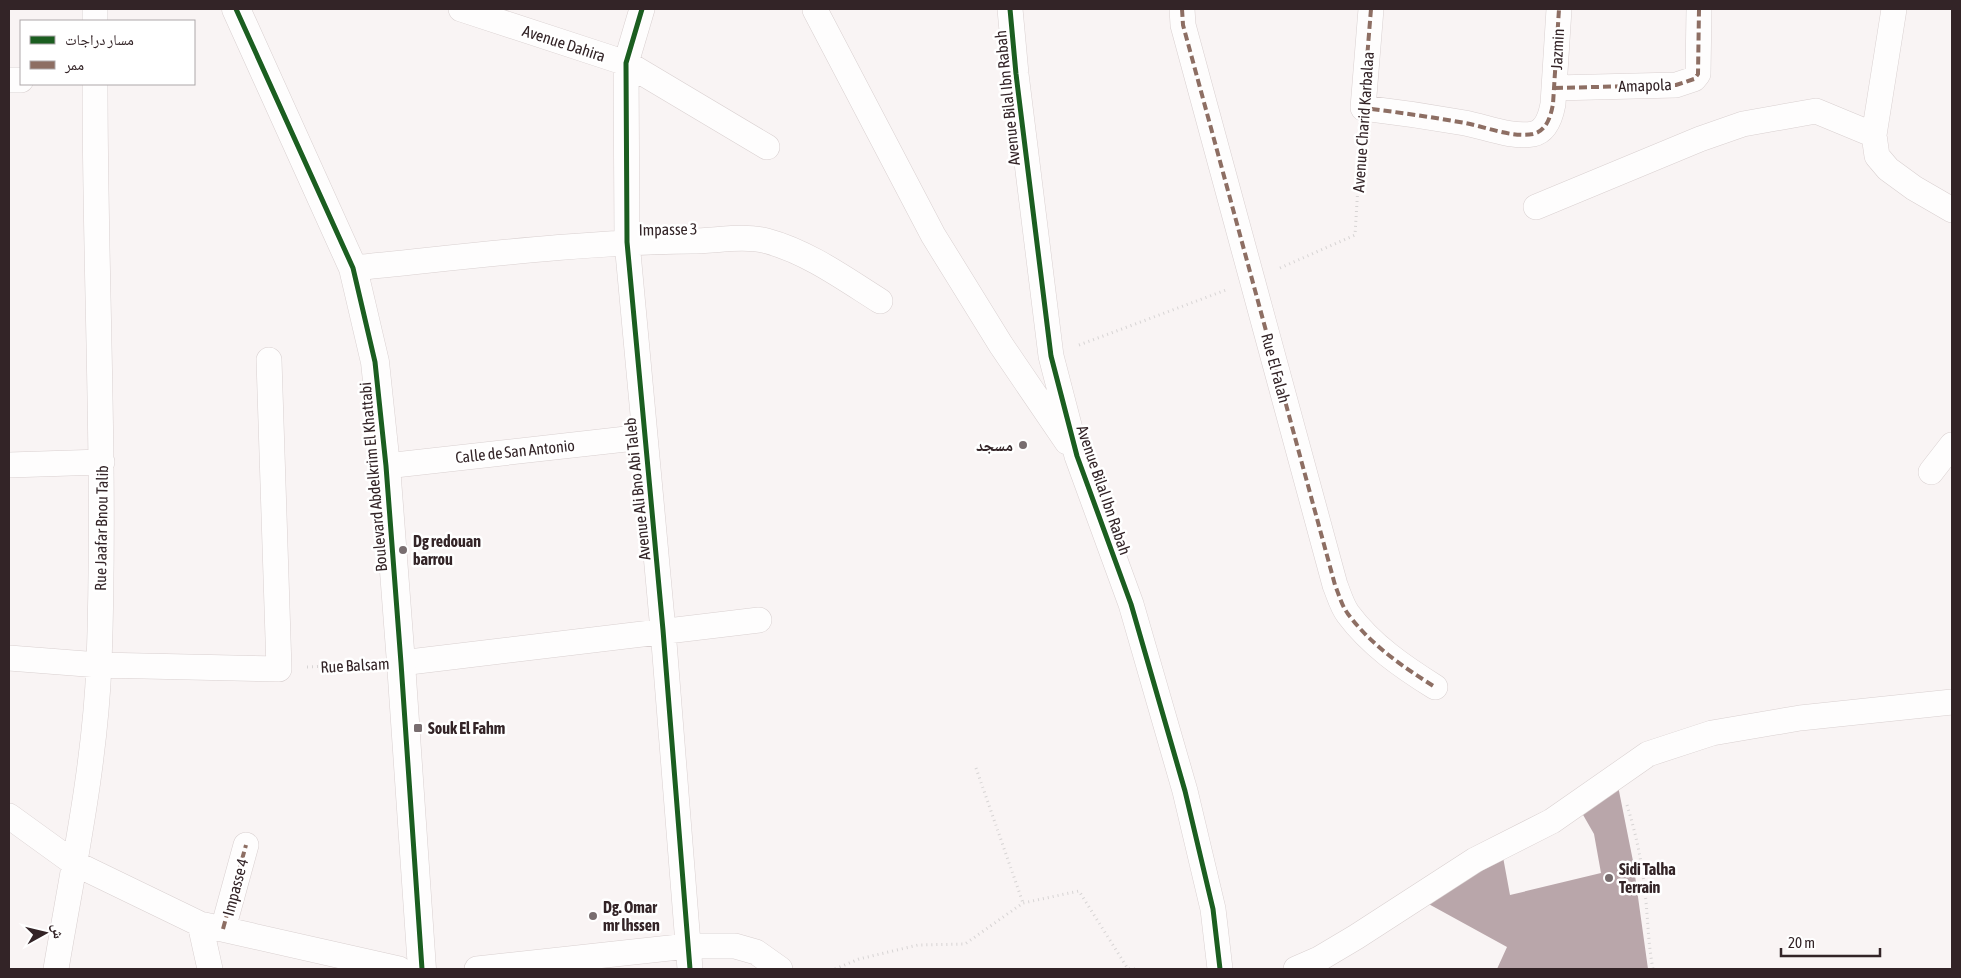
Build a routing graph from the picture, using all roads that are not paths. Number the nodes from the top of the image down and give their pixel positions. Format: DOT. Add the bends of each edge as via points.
graph roads {
  1 [pos="236,9"];
  2 [pos="461,9"];
  3 [pos="642,9"];
  4 [pos="1010,9"];
  5 [pos="1182,9"];
  6 [pos="1371,9"];
  7 [pos="1559,9"];
  8 [pos="1700,9"];
  9 [pos="1894,9"];
  10 [pos="816,10"];
  11 [pos="626,63"];
  12 [pos="95,85"];
  13 [pos="1554,88"];
  14 [pos="1363,108"];
  15 [pos="1874,135"];
  16 [pos="767,147"];
  17 [pos="1536,207"];
  18 [pos="1952,210"];
  19 [pos="627,242"];
  20 [pos="352,268"];
  21 [pos="880,301"];
  22 [pos="269,360"];
  23 [pos="644,437"];
  24 [pos="1952,445"];
  25 [pos="1077,456"];
  26 [pos="102,462"];
  27 [pos="9,465"];
  28 [pos="386,466"];
  29 [pos="1931,472"];
  30 [pos="759,620"];
  31 [pos="663,630"];
  32 [pos="9,658"];
  33 [pos="401,663"];
  34 [pos="99,665"];
  35 [pos="1435,687"];
  36 [pos="1952,702"];
  37 [pos="9,816"];
  38 [pos="246,845"];
  39 [pos="74,862"];
  40 [pos="212,926"];
  41 [pos="689,957"];
  42 [pos="56,969"];
  43 [pos="210,969"];
  44 [pos="399,969"];
  45 [pos="422,969"];
  46 [pos="477,969"];
  47 [pos="780,969"];
  48 [pos="1220,969"];
  49 [pos="1296,969"];
  1 -- 20 [label="street, Boulevard Abdelkrim El Khattabi"];
  2 -- 11 [label="street, Avenue Dahira"];
  3 -- 11 [label="street, Avenue Ali Bno Abi Taleb"];
  4 -- 25 [label="street, Avenue Bilal Ibn Rabah" via="1051,356"];
  5 -- 35 [label="street, Rue El Falah" via="1183,25 1332,576 1347,613 1368,638 1403,668"];
  6 -- 14 [label="street, Avenue Charid Karbalaa"];
  7 -- 13 [label="street, Jazmin"];
  8 -- 13 [label="street, Amapola" via="1698,74 1694,79 1676,85"];
  9 -- 15 [label="street"];
  10 -- 25 [label="street" via="933,235 1000,345"];
  11 -- 16 [label="street, Avenue Dahira"];
  11 -- 19 [label="street, Avenue Ali Bno Abi Taleb"];
  12 -- 26 [label="street, Rue Jaafar Bnou Talib"];
  13 -- 14 [label="street, Jazmin" via="1550,119 1535,134"];
  15 -- 17 [label="street" via="1816,111 1744,124 1700,138"];
  15 -- 18 [label="street" via="1876,156 1888,169"];
  19 -- 20 [label="street, Impasse 3"];
  19 -- 21 [label="street, Impasse 3" via="766,241 833,271"];
  19 -- 23 [label="street, Avenue Ali Bno Abi Taleb"];
  20 -- 28 [label="street, Boulevard Abdelkrim El Khattabi" via="375,362"];
  22 -- 34 [label="street" via="279,668"];
  23 -- 28 [label="street, Calle de San Antonio"];
  23 -- 31 [label="street, Avenue Ali Bno Abi Taleb"];
  24 -- 29 [label="street"];
  25 -- 48 [label="street, Avenue Bilal Ibn Rabah" via="1131,604 1185,791 1213,909"];
  26 -- 27 [label="street"];
  26 -- 34 [label="street, Rue Jaafar Bnou Talib"];
  28 -- 33 [label="street, Boulevard Abdelkrim El Khattabi"];
  30 -- 31 [label="street, Rue Balsam"];
  31 -- 33 [label="street, Rue Balsam"];
  31 -- 41 [label="street, Avenue Ali Bno Abi Taleb"];
  32 -- 34 [label="street"];
  33 -- 45 [label="street, Boulevard Abdelkrim El Khattabi"];
  34 -- 39 [label="street, Rue Jaafar Bnou Talib" via="91,770"];
  36 -- 49 [label="street" via="1800,718 1712,733 1648,754 1552,821 1475,860 1320,959"];
  37 -- 39 [label="street"];
  38 -- 40 [label="street, Impasse 4"];
  39 -- 40 [label="street"];
  39 -- 42 [label="street, Rue Jaafar Bnou Talib"];
  40 -- 43 [label="street"];
  40 -- 44 [label="street"];
  41 -- 46 [label="street"];
  41 -- 47 [label="street" via="736,946 756,952"];
}
